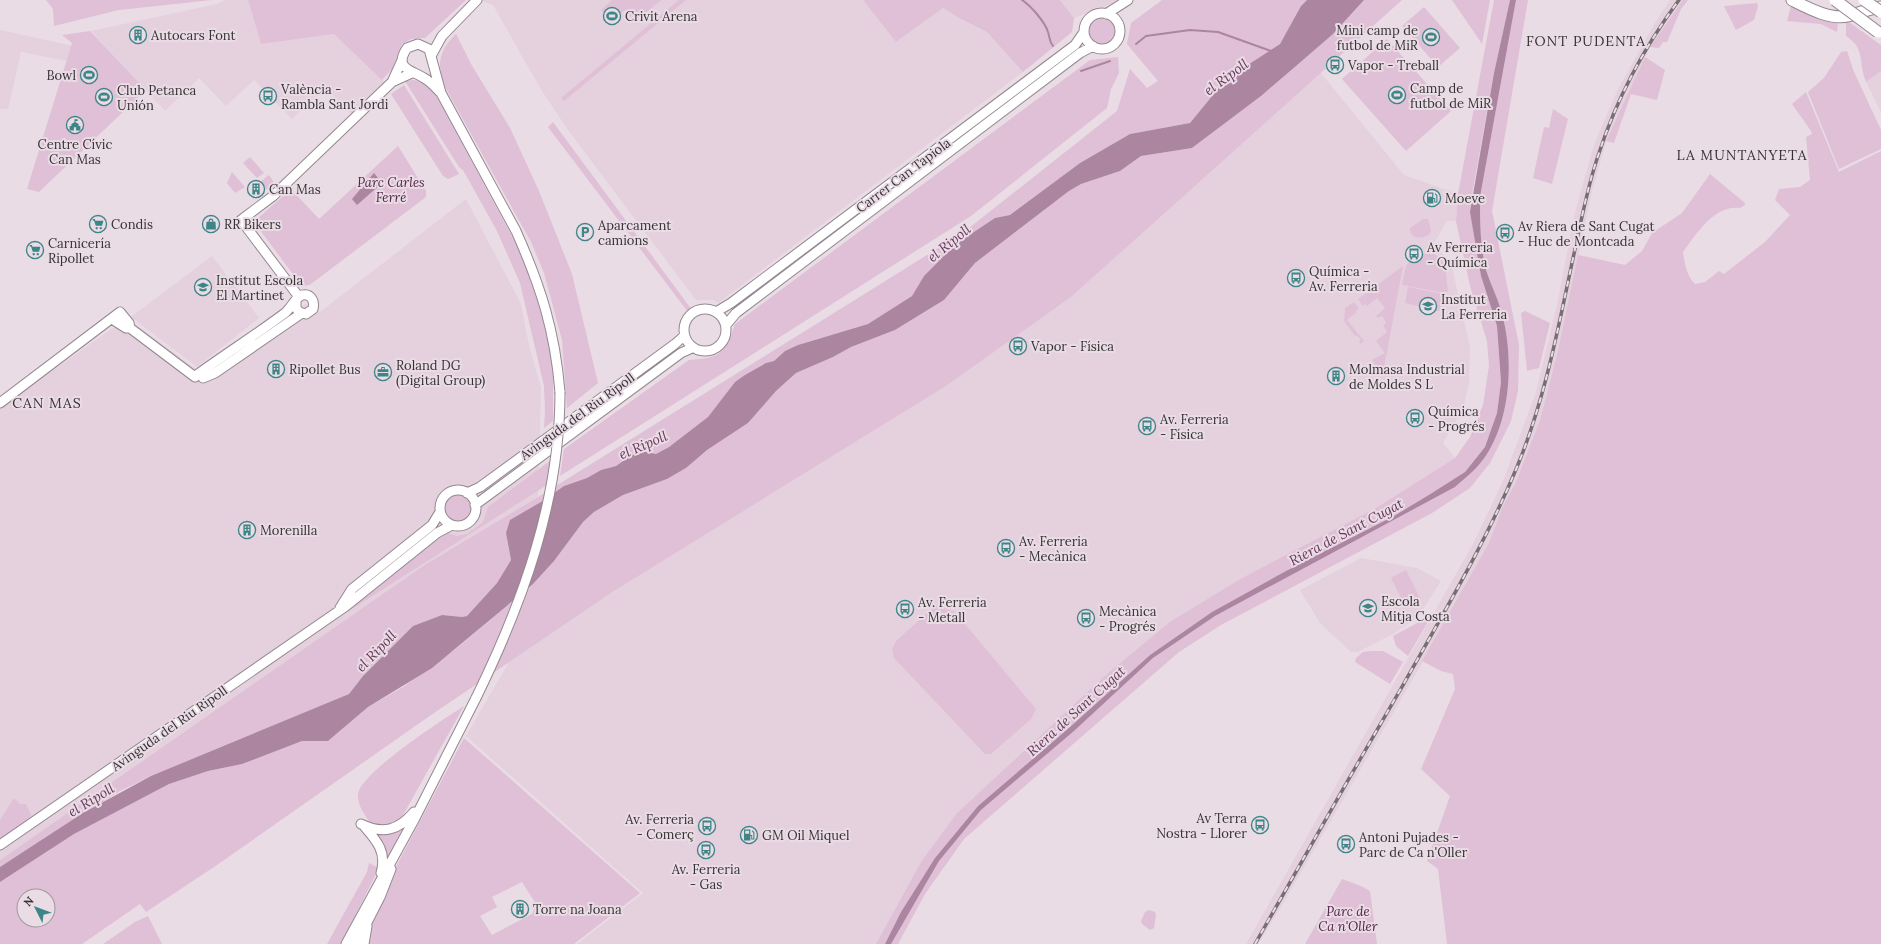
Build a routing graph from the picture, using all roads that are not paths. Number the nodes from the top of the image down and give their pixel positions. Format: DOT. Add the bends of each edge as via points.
graph roads {
  1 [pos="477,0"];
  2 [pos="1127,0"];
  3 [pos="1792,0"];
  4 [pos="1835,0"];
  5 [pos="1842,0"];
  6 [pos="1864,0"];
  7 [pos="1881,7"];
  8 [pos="1820,12"];
  9 [pos="1881,12"];
  10 [pos="1106,14"];
  11 [pos="1117,21"];
  12 [pos="1084,32"];
  13 [pos="1879,33"];
  14 [pos="442,36"];
  15 [pos="424,46"];
  16 [pos="1093,46"];
  17 [pos="402,60"];
  18 [pos="432,60"];
  19 [pos="415,74"];
  20 [pos="392,82"];
  21 [pos="441,93"];
  22 [pos="298,299"];
  23 [pos="716,312"];
  24 [pos="302,313"];
  25 [pos="112,319"];
  26 [pos="726,325"];
  27 [pos="130,328"];
  28 [pos="684,336"];
  29 [pos="692,348"];
  30 [pos="199,376"];
  31 [pos="0,404"];
  32 [pos="467,493"];
  33 [pos="475,505"];
  34 [pos="440,512"];
  35 [pos="452,525"];
  36 [pos="338,610"];
  37 [pos="428,792"];
  38 [pos="401,843"];
  39 [pos="0,845"];
  40 [pos="378,882"];
  41 [pos="366,926"];
  42 [pos="346,944"];
  43 [pos="356,944"];
  44 [pos="363,944"];
  1 -- 14 [label="street"];
  2 -- 10 [label="street"];
  2 -- 11 [label="street"];
  3 -- 8 [label="highway"];
  4 -- 13 [label="highway, bridge"];
  5 -- 8 [label="highway" via="1832,11"];
  6 -- 9 [label="highway, bridge"];
  7 -- 8 [label="highway" via="1844,16"];
  10 -- 11 [label="street"];
  10 -- 12 [label="street" via="1098,14 1089,19"];
  11 -- 16 [label="street" via="1120,34 1115,44 1105,49"];
  12 -- 16 [label="street" via="1088,43"];
  12 -- 23 [label="street, Carrer Can Tapiola" via="1069,50 731,304"];
  14 -- 15 [label="street"];
  14 -- 18 [label="street"];
  15 -- 17 [label="street" via="412,45"];
  15 -- 18 [label="street"];
  16 -- 26 [label="street, Carrer Can Tapiola" via="1080,53 736,313"];
  17 -- 19 [label="street" via="404,67"];
  17 -- 20 [label="street"];
  18 -- 19 [label="street" via="426,72"];
  18 -- 21 [label="street"];
  19 -- 20 [label="street"];
  19 -- 21 [label="street"];
  20 -- 22 [label="street" via="278,191 241,220"];
  21 -- 37 [label="street, bridge" via="516,231 533,270 547,311 557,356 560,392 557,455 550,494 540,536 521,594 476,698"];
  22 -- 24 [label="street" via="296,308"];
  22 -- 24 [label="street" via="308,295 314,304 310,312"];
  22 -- 30 [label="street" via="287,311"];
  23 -- 26 [label="street"];
  23 -- 28 [label="street" via="700,310 690,314 684,324"];
  24 -- 30 [label="street" via="215,373"];
  25 -- 27 [label="street"];
  25 -- 27 [label="street" via="120,312"];
  25 -- 31 [label="street"];
  26 -- 29 [label="street" via="724,339 717,348 707,352"];
  27 -- 30 [label="street"];
  28 -- 29 [label="street"];
  28 -- 32 [label="street, Avinguda del Riu Ripoll" via="480,487"];
  29 -- 33 [label="street, Avinguda del Riu Ripoll"];
  32 -- 33 [label="street"];
  32 -- 34 [label="street" via="457,491 448,494 441,502"];
  33 -- 35 [label="street" via="474,515 467,524"];
  34 -- 35 [label="street" via="444,520"];
  34 -- 36 [label="street, Avinguda del Riu Ripoll" via="432,525 352,589"];
  35 -- 36 [label="street, Avinguda del Riu Ripoll" via="437,533 356,599"];
  36 -- 39 [label="street, Avinguda del Riu Ripoll"];
  37 -- 38 [label="street"];
  37 -- 40 [label="street" via="407,820 395,828 380,830 361,824 376,841 383,855"];
  38 -- 40 [label="street"];
  38 -- 41 [label="street"];
  40 -- 42 [label="street"];
  41 -- 43 [label="street"];
  41 -- 44 [label="highway"];
}
